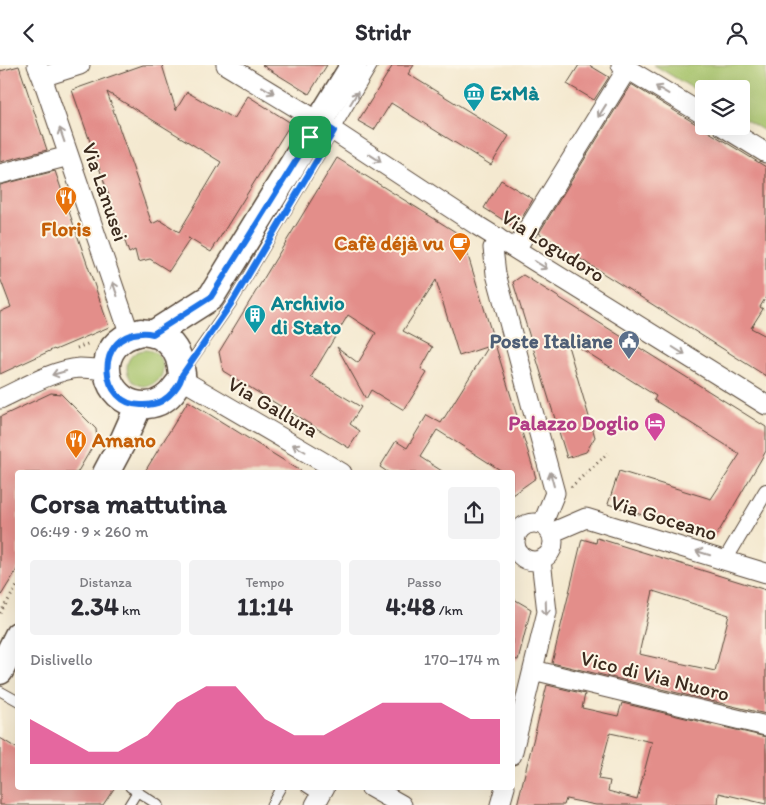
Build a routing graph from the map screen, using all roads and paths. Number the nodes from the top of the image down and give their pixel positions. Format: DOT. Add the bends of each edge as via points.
graph roads {
  1 [pos="80,65"];
  2 [pos="226,65"];
  3 [pos="354,65"];
  4 [pos="374,65"];
  5 [pos="624,67"];
  6 [pos="39,71"];
  7 [pos="695,110"];
  8 [pos="327,126"];
  9 [pos="737,135"];
  10 [pos="766,153"];
  11 [pos="69,156"];
  12 [pos="0,174"];
  13 [pos="498,238"];
  14 [pos="516,249"];
  15 [pos="142,334"];
  16 [pos="94,341"];
  17 [pos="76,349"];
  18 [pos="107,371"];
  19 [pos="182,377"];
  20 [pos="0,399"];
  21 [pos="139,405"];
  22 [pos="766,405"];
  23 [pos="608,453"];
  24 [pos="108,470"];
  25 [pos="337,470"];
  26 [pos="571,487"];
  27 [pos="766,491"];
  28 [pos="546,529"];
  29 [pos="516,531"];
  30 [pos="724,560"];
  31 [pos="528,562"];
  32 [pos="766,573"];
  33 [pos="15,590"];
  34 [pos="0,613"];
  35 [pos="15,618"];
  36 [pos="0,634"];
  37 [pos="15,641"];
  38 [pos="533,670"];
  39 [pos="0,671"];
  40 [pos="0,691"];
  41 [pos="15,699"];
  42 [pos="766,727"];
  43 [pos="515,743"];
  44 [pos="134,790"];
  45 [pos="279,790"];
  46 [pos="375,790"];
  47 [pos="504,790"];
  48 [pos="129,805"];
  49 [pos="158,805"];
  50 [pos="271,805"];
  51 [pos="402,805"];
  52 [pos="500,805"];
  1 -- 6 [label="street"];
  2 -- 8 [label="street, Via Logudoro, one-way"];
  3 -- 8 [label="main road"];
  8 -- 4 [label="lane, one-way"];
  7 -- 5 [label="street, one-way"];
  5 -- 14 [label="street, one-way"];
  11 -- 6 [label="street, Via Lanusei, one-way"];
  8 -- 13 [label="street, Via Logudoro, one-way"];
  8 -- 15 [label="main road" via="211,297"];
  8 -- 19 [label="lane" via="233,301"];
  9 -- 10 [label="street"];
  11 -- 12 [label="street"];
  15 -- 11 [label="street, Via Lanusei, one-way"];
  13 -- 14 [label="street, Via Logudoro"];
  28 -- 13 [label="street, one-way" via="556,493 496,274 493,248"];
  14 -- 22 [label="street, Via Logudoro, one-way"];
  15 -- 18 [label="main road" via="118,343 110,355"];
  15 -- 19 [label="main road" via="166,339 178,357"];
  16 -- 17 [label="path"];
  18 -- 20 [label="street, one-way" via="79,368 57,373"];
  18 -- 21 [label="main road" via="114,391 125,401"];
  19 -- 21 [label="main road" via="165,399 152,405"];
  25 -- 19 [label="street, Via Gallura, one-way"];
  21 -- 24 [label="main road"];
  23 -- 26 [label="path"];
  27 -- 30 [label="street"];
  28 -- 29 [label="street" via="536,523"];
  30 -- 28 [label="street, Via Goceano, one-way" via="586,518"];
  28 -- 31 [label="street" via="553,541 549,554"];
  29 -- 31 [label="street" via="516,547"];
  30 -- 32 [label="street, Via Goceano"];
  31 -- 38 [label="street, one-way" via="547,612"];
  33 -- 34 [label="path"];
  35 -- 36 [label="main road"];
  37 -- 39 [label="main road"];
  38 -- 42 [label="street, Vico di Via Nuoro"];
  38 -- 43 [label="street"];
  40 -- 41 [label="lane"];
  44 -- 48 [label="lane"];
  44 -- 49 [label="lane"];
  45 -- 50 [label="lane"];
  46 -- 51 [label="street"];
  47 -- 52 [label="street"];
}
